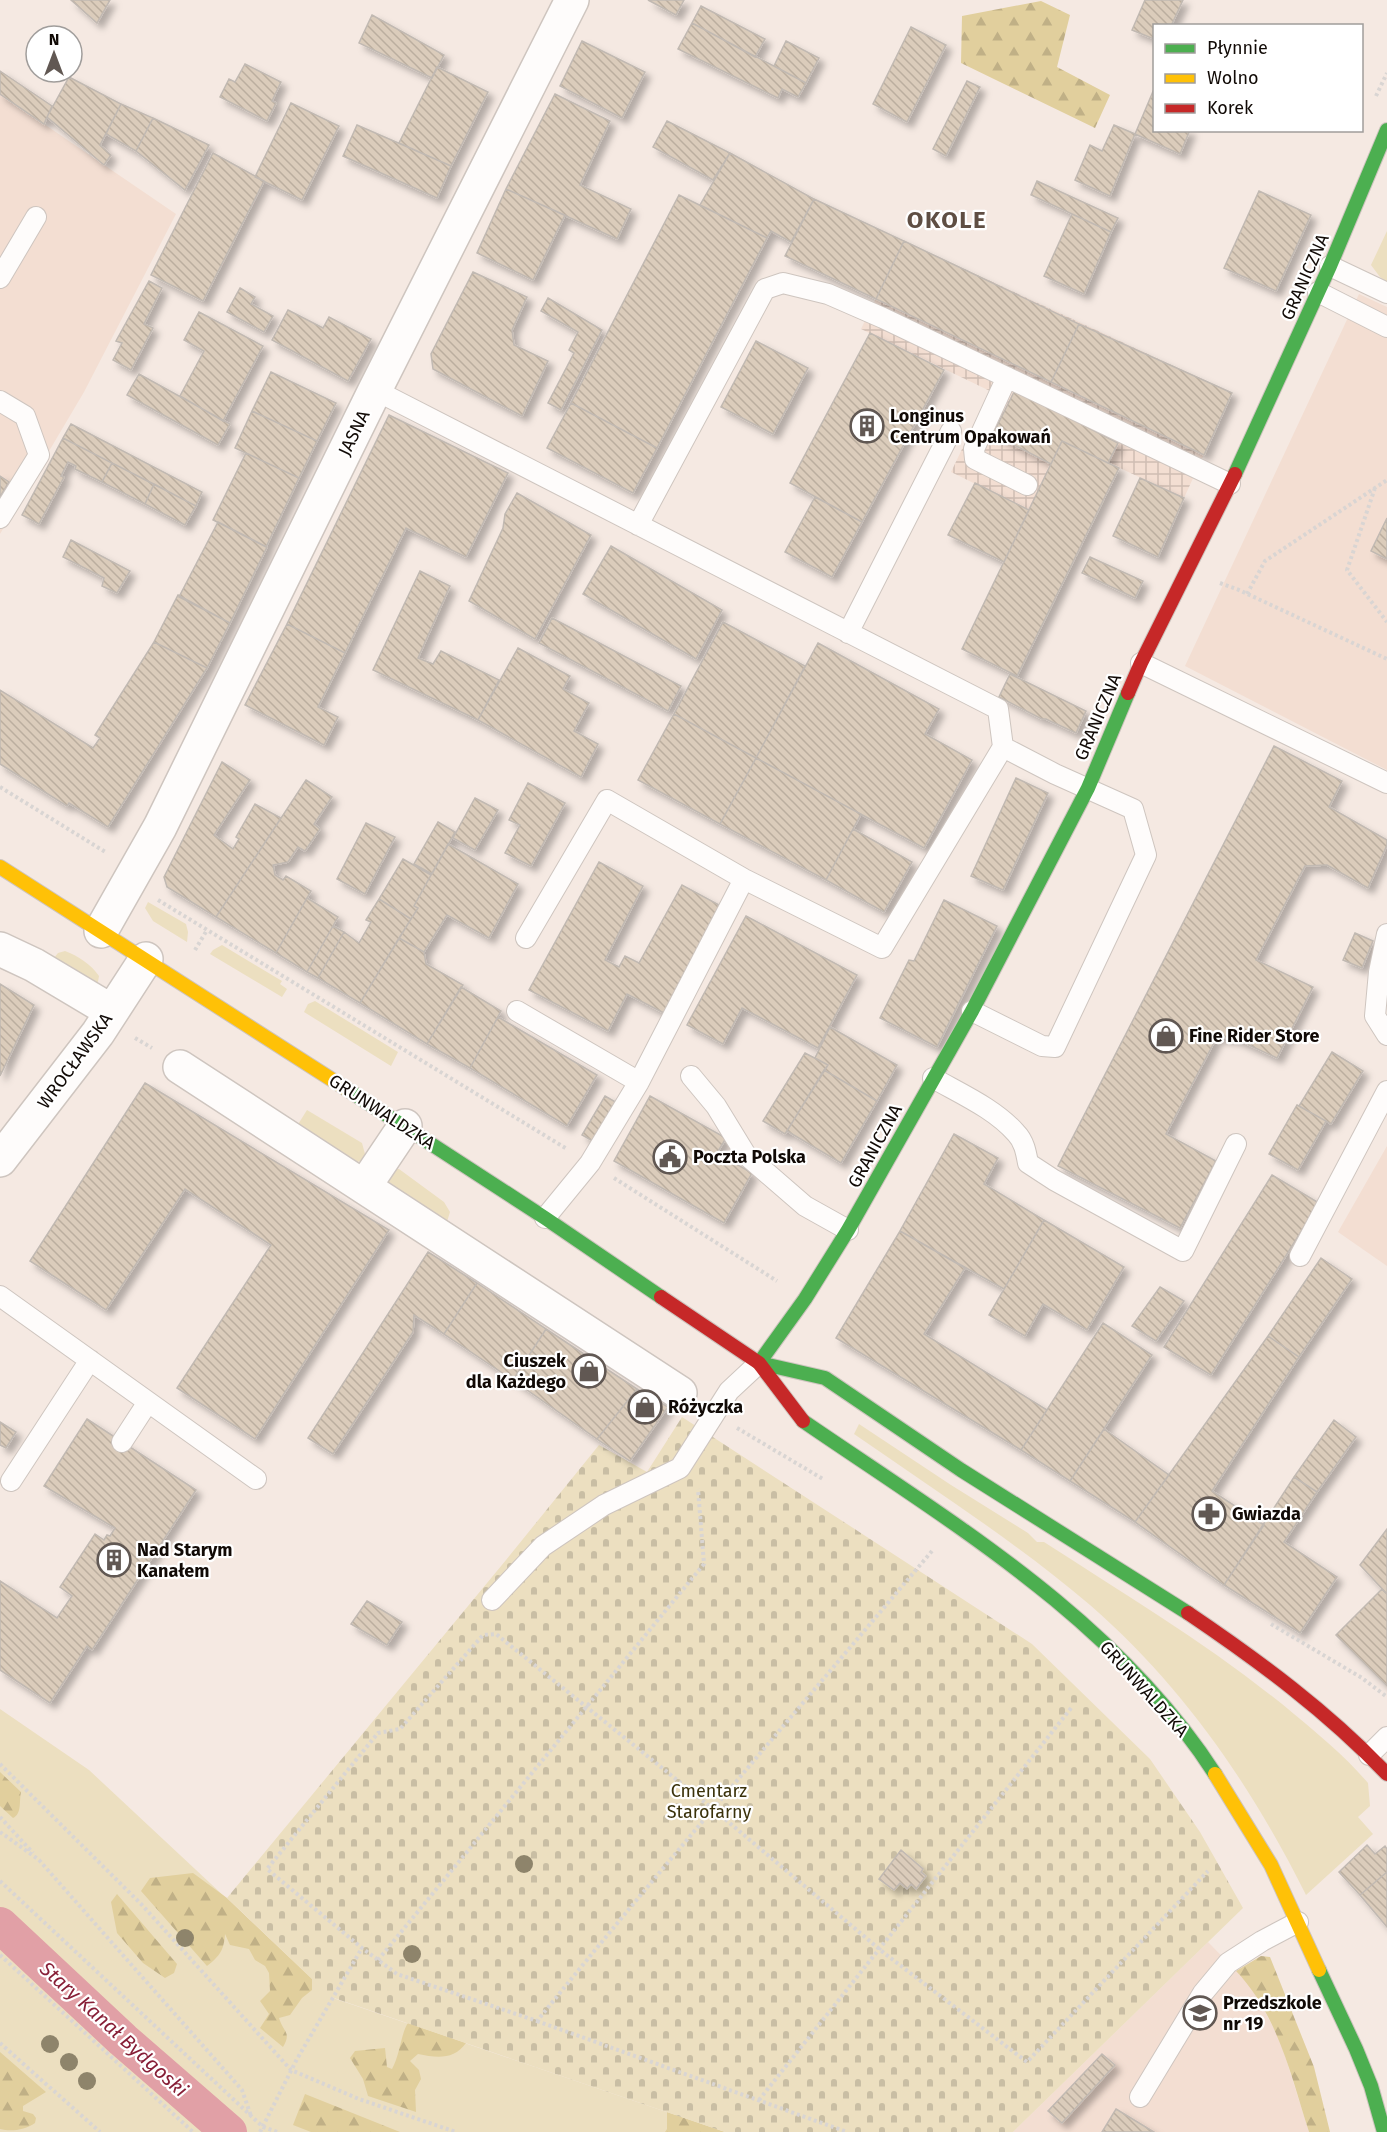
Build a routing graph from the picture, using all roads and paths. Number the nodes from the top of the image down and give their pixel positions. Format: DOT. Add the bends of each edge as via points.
graph roads {
  1 [pos="572,0"];
  2 [pos="1387,130"];
  3 [pos="36,217"];
  4 [pos="1330,267"];
  5 [pos="0,278"];
  6 [pos="1318,292"];
  7 [pos="1387,293"];
  8 [pos="1387,327"];
  9 [pos="1007,377"];
  10 [pos="375,390"];
  11 [pos="0,401"];
  12 [pos="951,431"];
  13 [pos="1387,480"];
  14 [pos="1230,484"];
  15 [pos="1027,485"];
  16 [pos="1376,488"];
  17 [pos="0,518"];
  18 [pos="638,525"];
  19 [pos="1210,580"];
  20 [pos="1247,594"];
  21 [pos="1387,622"];
  22 [pos="848,633"];
  23 [pos="1387,659"];
  24 [pos="1141,663"];
  25 [pos="1004,747"];
  26 [pos="1387,783"];
  27 [pos="0,787"];
  28 [pos="1088,788"];
  29 [pos="0,867"];
  30 [pos="138,868"];
  31 [pos="744,879"];
  32 [pos="101,931"];
  33 [pos="1387,934"];
  34 [pos="526,938"];
  35 [pos="0,949"];
  36 [pos="146,959"];
  37 [pos="516,1011"];
  38 [pos="972,1011"];
  39 [pos="120,1024"];
  40 [pos="1387,1035"];
  41 [pos="180,1067"];
  42 [pos="691,1076"];
  43 [pos="933,1078"];
  44 [pos="639,1082"];
  45 [pos="1387,1091"];
  46 [pos="405,1126"];
  47 [pos="1236,1144"];
  48 [pos="0,1160"];
  49 [pos="590,1163"];
  50 [pos="364,1187"];
  51 [pos="545,1218"];
  52 [pos="848,1230"];
  53 [pos="1300,1256"];
  54 [pos="0,1296"];
  55 [pos="805,1299"];
  56 [pos="90,1360"];
  57 [pos="759,1363"];
  58 [pos="680,1393"];
  59 [pos="148,1402"];
  60 [pos="714,1414"];
  61 [pos="122,1442"];
  62 [pos="695,1443"];
  63 [pos="256,1479"];
  64 [pos="11,1481"];
  65 [pos="833,1485"];
  66 [pos="934,1548"];
  67 [pos="492,1600"];
  68 [pos="1264,1621"];
  69 [pos="1387,1698"];
  70 [pos="587,1707"];
  71 [pos="1072,1707"];
  72 [pos="1387,1737"];
  73 [pos="1369,1755"];
  74 [pos="0,1764"];
  75 [pos="1387,1774"];
  76 [pos="713,1809"];
  77 [pos="0,1817"];
  78 [pos="0,1832"];
  79 [pos="39,1860"];
  80 [pos="1208,1871"];
  81 [pos="0,1881"];
  82 [pos="1298,1922"];
  83 [pos="362,1948"];
  84 [pos="881,1949"];
  85 [pos="0,1955"];
  86 [pos="378,1960"];
  87 [pos="537,2021"];
  88 [pos="0,2043"];
  89 [pos="291,2070"];
  90 [pos="1140,2097"];
  91 [pos="759,2100"];
  92 [pos="251,2116"];
  93 [pos="261,2130"];
  94 [pos="100,2132"];
  95 [pos="193,2132"];
  96 [pos="277,2132"];
  97 [pos="456,2132"];
  98 [pos="847,2132"];
  99 [pos="1384,2132"];
  1 -- 10 [label="street, JASNA"];
  2 -- 4 [label="main road, GRANICZNA"];
  3 -- 5 [label="lane"];
  4 -- 6 [label="main road, GRANICZNA"];
  4 -- 7 [label="lane"];
  6 -- 8 [label="lane"];
  6 -- 14 [label="main road, GRANICZNA"];
  9 -- 14 [label="lane"];
  9 -- 15 [label="lane" via="974,449 975,459"];
  9 -- 18 [label="lane" via="828,294 783,283 765,289"];
  10 -- 18 [label="lane"];
  10 -- 30 [label="street, JASNA"];
  11 -- 17 [label="lane" via="25,416 39,455"];
  12 -- 22 [label="lane"];
  13 -- 16 [label="path"];
  14 -- 24 [label="main road, GRANICZNA"];
  16 -- 20 [label="path" via="1265,561"];
  16 -- 21 [label="path" via="1347,570"];
  18 -- 22 [label="lane"];
  19 -- 20 [label="path"];
  20 -- 23 [label="path"];
  22 -- 25 [label="lane" via="998,710"];
  24 -- 26 [label="lane"];
  24 -- 28 [label="main road, GRANICZNA"];
  25 -- 28 [label="lane"];
  25 -- 31 [label="lane" via="882,948"];
  27 -- 30 [label="path" via="116,860"];
  28 -- 38 [label="main road, GRANICZNA"];
  28 -- 38 [label="lane" via="1133,808 1146,855 1055,1047 1042,1046"];
  29 -- 32 [label="main road, GRUNWALDZKA"];
  30 -- 32 [label="street, JASNA"];
  30 -- 49 [label="path" via="151,896"];
  31 -- 34 [label="lane" via="608,800"];
  31 -- 44 [label="lane"];
  32 -- 36 [label="main road, GRUNWALDZKA"];
  33 -- 40 [label="lane" via="1376,1016"];
  35 -- 39 [label="street" via="34,965"];
  36 -- 39 [label="street, WROCŁAWSKA"];
  36 -- 46 [label="main road, GRUNWALDZKA"];
  37 -- 44 [label="lane"];
  38 -- 43 [label="main road, GRANICZNA"];
  39 -- 41 [label="path"];
  39 -- 48 [label="street, WROCŁAWSKA" via="87,1047"];
  41 -- 50 [label="street"];
  42 -- 52 [label="lane" via="716,1106 746,1155 805,1206"];
  43 -- 47 [label="lane" via="999,1117 1017,1133 1028,1163 1182,1251"];
  43 -- 52 [label="main road, GRANICZNA"];
  44 -- 49 [label="lane"];
  45 -- 53 [label="lane"];
  46 -- 50 [label="street"];
  46 -- 51 [label="main road, GRUNWALDZKA"];
  49 -- 51 [label="lane"];
  49 -- 55 [label="path"];
  50 -- 58 [label="street"];
  51 -- 57 [label="main road, GRUNWALDZKA"];
  52 -- 55 [label="main road, GRANICZNA"];
  54 -- 56 [label="lane"];
  55 -- 57 [label="main road, GRANICZNA"];
  56 -- 59 [label="lane"];
  56 -- 64 [label="lane"];
  57 -- 60 [label="lane" via="729,1391"];
  57 -- 73 [label="main road, GRUNWALDZKA" via="825,1378 1250,1655"];
  57 -- 82 [label="main road, GRUNWALDZKA" via="801,1419 1034,1581 1128,1667 1208,1762 1271,1865"];
  59 -- 61 [label="lane"];
  59 -- 63 [label="lane"];
  60 -- 62 [label="lane"];
  60 -- 65 [label="path"];
  62 -- 67 [label="lane" via="680,1468 604,1505 543,1546"];
  62 -- 70 [label="path" via="704,1564"];
  66 -- 76 [label="path"];
  68 -- 69 [label="path" via="1362,1678"];
  70 -- 76 [label="path"];
  70 -- 83 [label="path" via="496,1634 483,1635 400,1729 378,1733 267,1869"];
  70 -- 86 [label="path"];
  71 -- 84 [label="path"];
  72 -- 73 [label="lane"];
  73 -- 75 [label="main road, GRUNWALDZKA"];
  74 -- 89 [label="path" via="142,1905"];
  76 -- 84 [label="path"];
  76 -- 87 [label="path"];
  77 -- 79 [label="path"];
  78 -- 79 [label="path"];
  79 -- 92 [label="path" via="242,2090"];
  80 -- 84 [label="path" via="1027,2062"];
  81 -- 92 [label="path"];
  82 -- 90 [label="lane" via="1228,1963 1180,2027"];
  82 -- 99 [label="main road, GRUNWALDZKA" via="1356,2049"];
  83 -- 86 [label="path"];
  83 -- 89 [label="path"];
  84 -- 91 [label="path"];
  85 -- 95 [label="path"];
  86 -- 87 [label="path" via="397,1974"];
  87 -- 91 [label="path"];
  88 -- 94 [label="path"];
  89 -- 93 [label="path"];
  89 -- 97 [label="path" via="359,2099"];
  91 -- 98 [label="path"];
  92 -- 93 [label="path"];
  93 -- 96 [label="path"];
}
